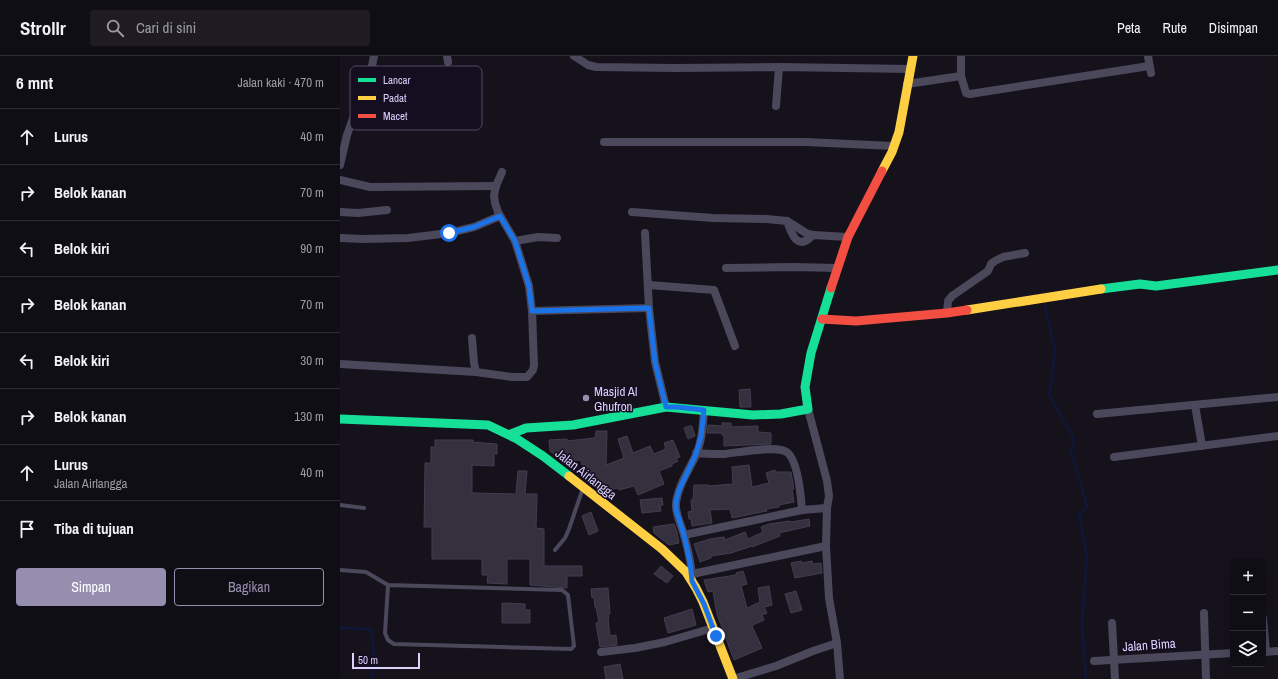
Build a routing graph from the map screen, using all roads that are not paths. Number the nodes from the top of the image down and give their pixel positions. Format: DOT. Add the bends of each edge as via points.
graph roads {
  1 [pos="374,56"];
  2 [pos="574,56"];
  3 [pos="913,56"];
  4 [pos="961,56"];
  5 [pos="1148,56"];
  6 [pos="1152,56"];
  7 [pos="372,66"];
  8 [pos="779,67"];
  9 [pos="911,69"];
  10 [pos="961,76"];
  11 [pos="907,84"];
  12 [pos="776,106"];
  13 [pos="350,127"];
  14 [pos="604,142"];
  15 [pos="894,146"];
  16 [pos="340,165"];
  17 [pos="502,172"];
  18 [pos="340,180"];
  19 [pos="496,186"];
  20 [pos="387,210"];
  21 [pos="340,212"];
  22 [pos="632,212"];
  23 [pos="500,216"];
  24 [pos="645,233"];
  25 [pos="848,237"];
  26 [pos="340,238"];
  27 [pos="557,238"];
  28 [pos="515,241"];
  29 [pos="1025,253"];
  30 [pos="726,268"];
  31 [pos="837,268"];
  32 [pos="1278,270"];
  33 [pos="649,285"];
  34 [pos="649,308"];
  35 [pos="532,311"];
  36 [pos="947,313"];
  37 [pos="822,319"];
  38 [pos="472,338"];
  39 [pos="735,346"];
  40 [pos="340,364"];
  41 [pos="476,372"];
  42 [pos="1278,397"];
  43 [pos="1195,405"];
  44 [pos="666,407"];
  45 [pos="808,409"];
  46 [pos="704,410"];
  47 [pos="1097,414"];
  48 [pos="340,419"];
  49 [pos="511,434"];
  50 [pos="1278,436"];
  51 [pos="1202,446"];
  52 [pos="696,454"];
  53 [pos="1114,457"];
  54 [pos="583,486"];
  55 [pos="340,506"];
  56 [pos="364,508"];
  57 [pos="827,508"];
  58 [pos="802,510"];
  59 [pos="684,535"];
  60 [pos="826,546"];
  61 [pos="555,550"];
  62 [pos="340,570"];
  63 [pos="692,578"];
  64 [pos="388,585"];
  65 [pos="1204,613"];
  66 [pos="1112,623"];
  67 [pos="713,628"];
  68 [pos="837,643"];
  69 [pos="1278,651"];
  70 [pos="601,652"];
  71 [pos="1266,652"];
  72 [pos="1230,653"];
  73 [pos="1205,654"];
  74 [pos="1115,659"];
  75 [pos="1094,661"];
  76 [pos="733,679"];
  77 [pos="840,679"];
  78 [pos="1115,679"];
  79 [pos="1206,679"];
  1 -- 7 [label="street"];
  2 -- 8 [label="street" via="596,67"];
  3 -- 9 [label="street"];
  4 -- 10 [label="street"];
  5 -- 6 [label="street"];
  5 -- 10 [label="street" via="1150,70 970,94 966,93"];
  8 -- 9 [label="street"];
  8 -- 12 [label="street"];
  9 -- 11 [label="street"];
  10 -- 11 [label="street"];
  11 -- 15 [label="street" via="899,132"];
  13 -- 16 [label="street"];
  14 -- 15 [label="street" via="805,142"];
  15 -- 25 [label="street"];
  17 -- 19 [label="street"];
  18 -- 19 [label="street" via="370,187"];
  19 -- 23 [label="street" via="495,204"];
  20 -- 21 [label="street"];
  22 -- 25 [label="street" via="787,221 792,235 798,242 804,243 813,236"];
  23 -- 26 [label="street" via="474,227 449,233 408,238"];
  23 -- 28 [label="street"];
  24 -- 33 [label="street"];
  25 -- 31 [label="street"];
  27 -- 28 [label="street" via="538,237"];
  28 -- 35 [label="street" via="529,286"];
  29 -- 36 [label="street" via="1003,257 991,264 988,271 952,296 948,301"];
  30 -- 31 [label="street"];
  31 -- 37 [label="street"];
  32 -- 36 [label="street" via="1156,286 1140,284 1092,290"];
  33 -- 34 [label="street"];
  33 -- 39 [label="street" via="715,291"];
  34 -- 35 [label="street"];
  34 -- 44 [label="street" via="655,362"];
  35 -- 41 [label="street" via="534,365 530,374 522,377"];
  36 -- 37 [label="street" via="856,321"];
  37 -- 45 [label="street" via="805,387"];
  38 -- 41 [label="street"];
  40 -- 41 [label="street"];
  42 -- 43 [label="street"];
  43 -- 47 [label="street"];
  43 -- 51 [label="street"];
  44 -- 46 [label="street"];
  44 -- 49 [label="street" via="573,425 526,428"];
  45 -- 46 [label="street" via="765,415"];
  45 -- 57 [label="street" via="827,481"];
  46 -- 52 [label="street"];
  48 -- 49 [label="street, Jalan Airlangga" via="472,424 488,426"];
  49 -- 54 [label="street, Jalan Airlangga"];
  50 -- 51 [label="street"];
  51 -- 53 [label="street"];
  52 -- 58 [label="street" via="773,450 788,453 796,470"];
  52 -- 59 [label="street" via="676,501 676,510"];
  54 -- 61 [label="lane" via="570,529"];
  54 -- 63 [label="street, Jalan Airlangga" via="659,546"];
  55 -- 56 [label="lane"];
  57 -- 58 [label="street"];
  57 -- 60 [label="street"];
  58 -- 59 [label="street"];
  59 -- 63 [label="street"];
  60 -- 63 [label="street"];
  60 -- 68 [label="street" via="829,598"];
  62 -- 64 [label="lane" via="366,572"];
  63 -- 67 [label="street, Jalan Airlangga"];
  64 -- 64 [label="lane" via="562,590 568,595 574,646 571,648 394,644 385,633"];
  65 -- 73 [label="street"];
  66 -- 74 [label="street"];
  67 -- 70 [label="street" via="664,642"];
  67 -- 76 [label="street, Jalan Airlangga"];
  68 -- 76 [label="street"];
  68 -- 77 [label="street"];
  69 -- 71 [label="street"];
  72 -- 73 [label="street, Jalan Bima"];
  73 -- 74 [label="street, Jalan Bima"];
  73 -- 79 [label="street"];
  74 -- 75 [label="street, Jalan Bima"];
  74 -- 78 [label="street"];
}
